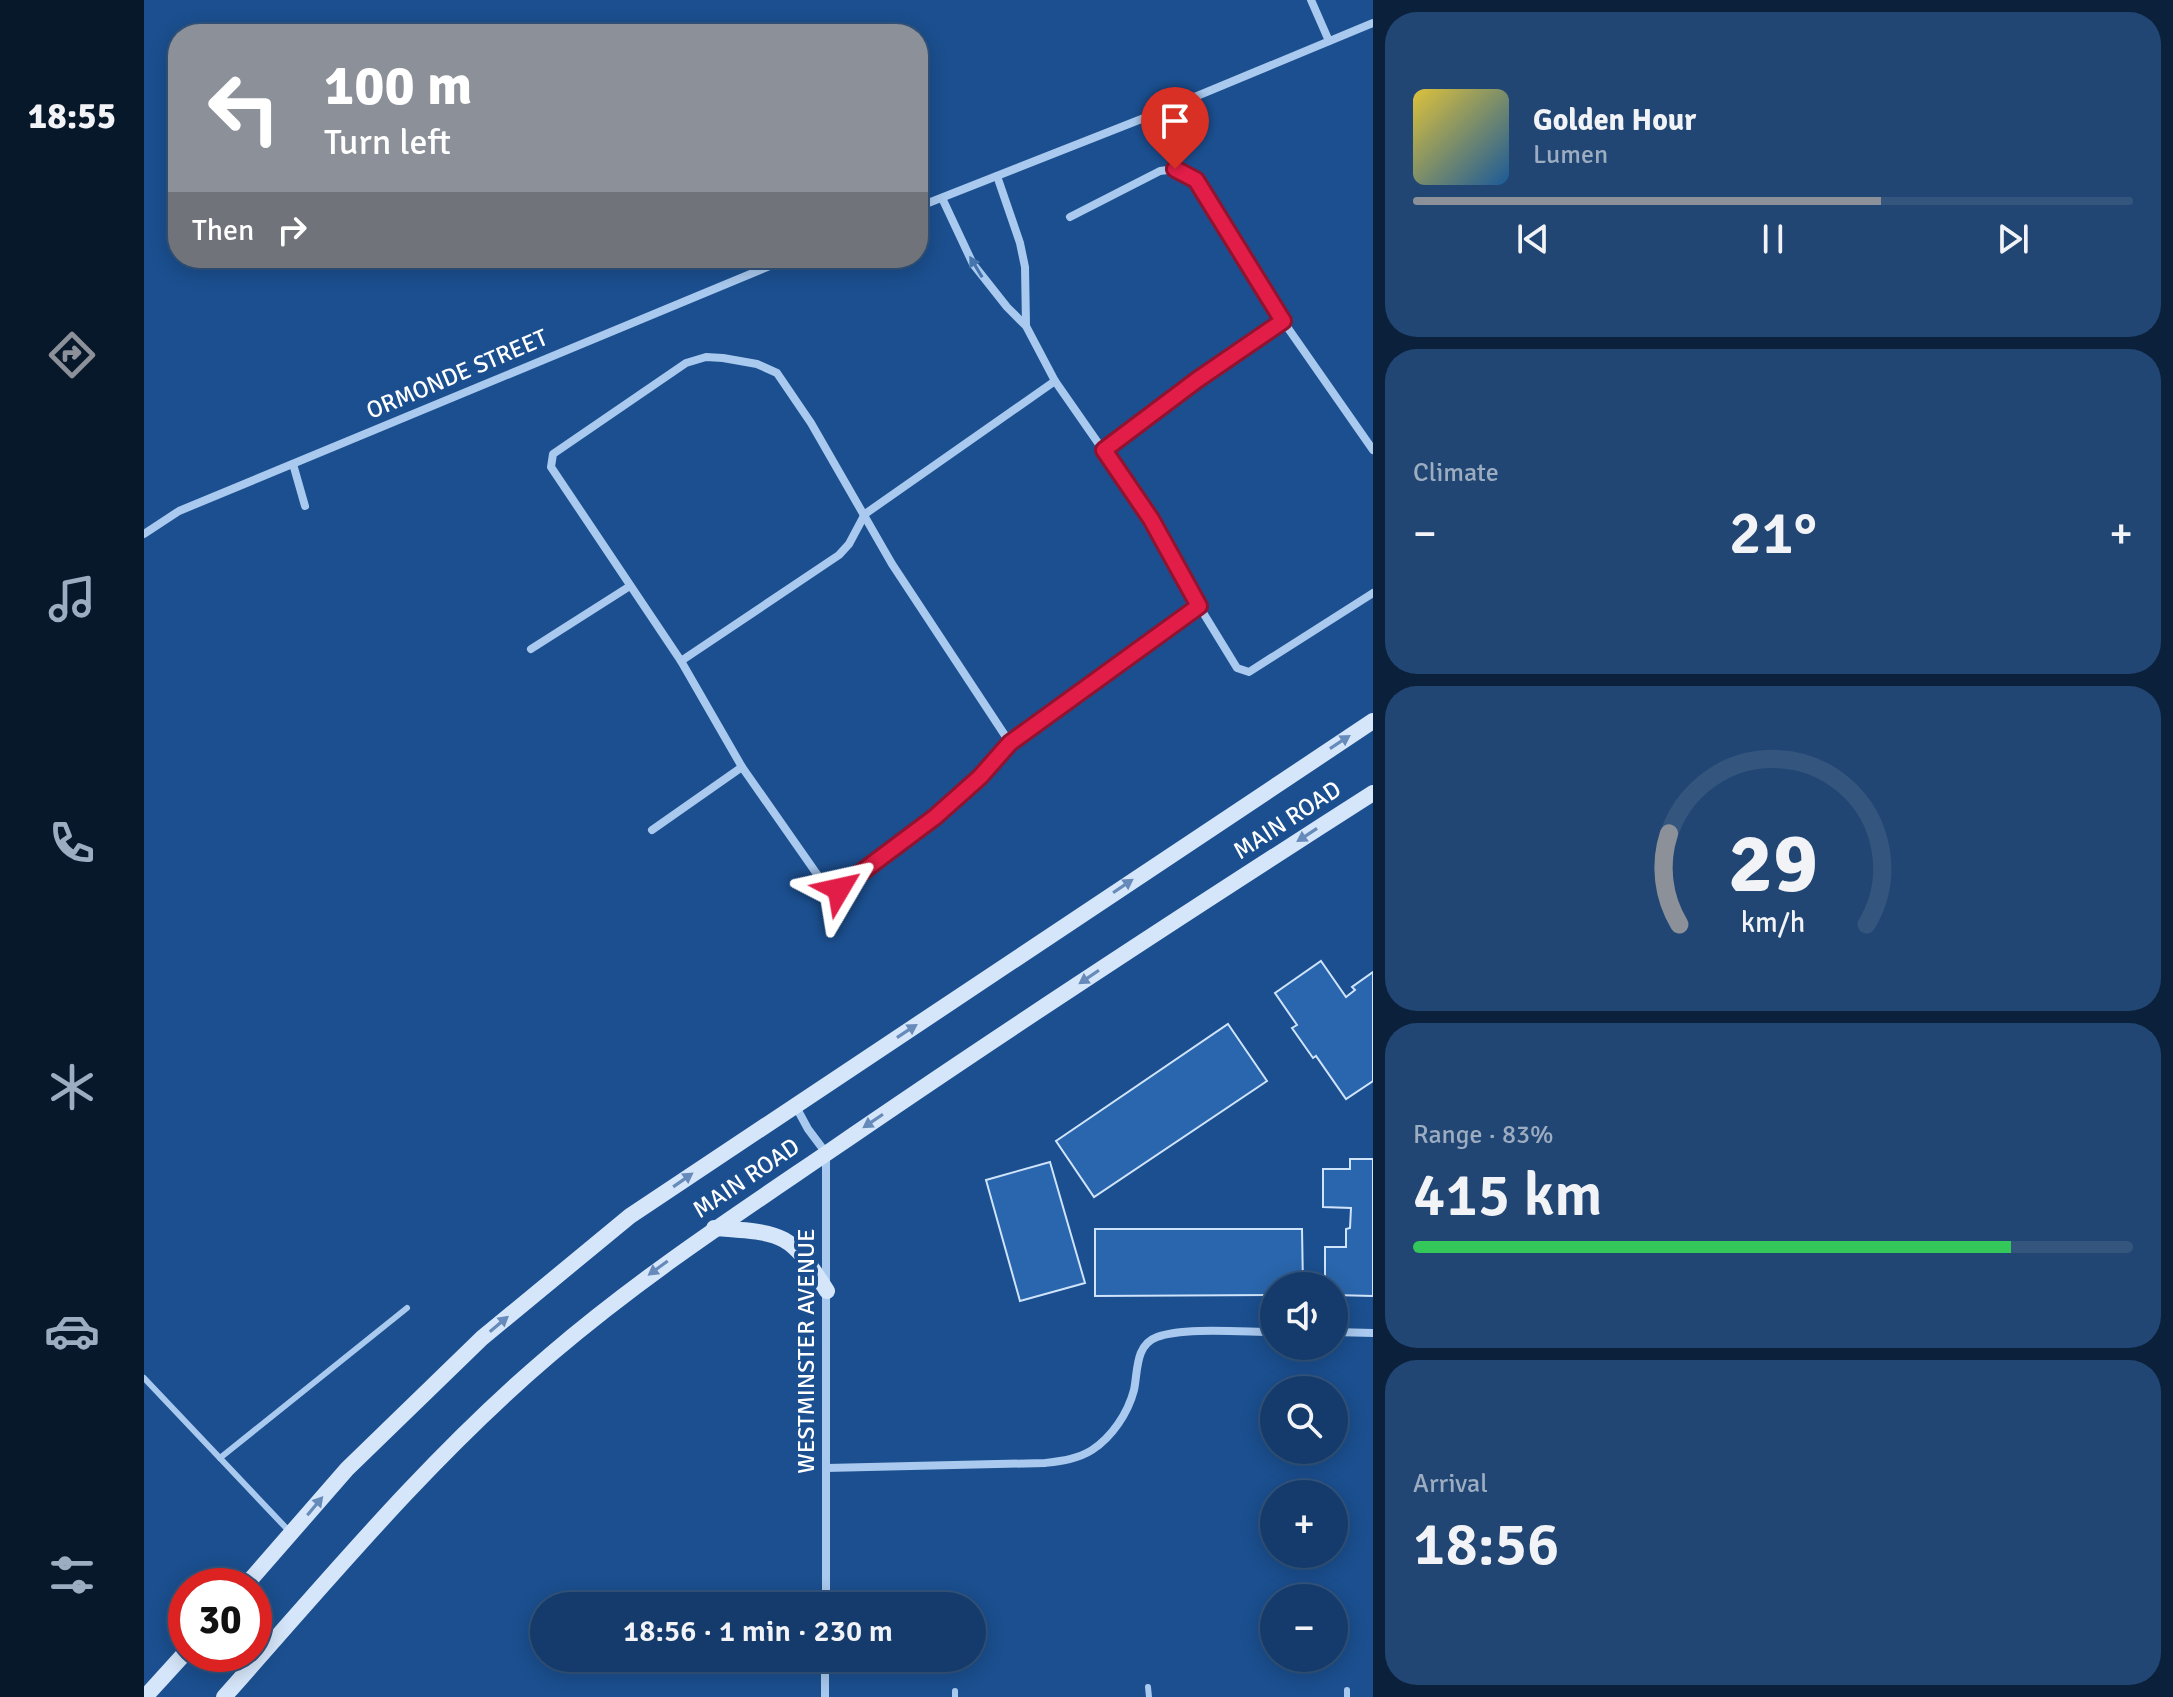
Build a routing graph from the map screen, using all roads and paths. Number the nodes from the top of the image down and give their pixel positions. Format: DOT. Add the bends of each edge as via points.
graph roads {
  1 [pos="1311,0"];
  2 [pos="1373,23"];
  3 [pos="1329,41"];
  4 [pos="997,176"];
  5 [pos="942,198"];
  6 [pos="928,203"];
  7 [pos="1070,217"];
  8 [pos="765,268"];
  9 [pos="1283,321"];
  10 [pos="1026,326"];
  11 [pos="1055,381"];
  12 [pos="1104,450"];
  13 [pos="1373,450"];
  14 [pos="293,464"];
  15 [pos="305,506"];
  16 [pos="865,514"];
  17 [pos="144,534"];
  18 [pos="630,586"];
  19 [pos="1373,593"];
  20 [pos="1199,606"];
  21 [pos="531,649"];
  22 [pos="681,661"];
  23 [pos="1373,721"];
  24 [pos="1010,743"];
  25 [pos="742,767"];
  26 [pos="1373,793"];
  27 [pos="652,830"];
  28 [pos="795,1105"];
  29 [pos="826,1153"];
  30 [pos="714,1228"];
  31 [pos="827,1291"];
  32 [pos="407,1308"];
  33 [pos="1260,1332"];
  34 [pos="1348,1332"];
  35 [pos="1373,1333"];
  36 [pos="144,1378"];
  37 [pos="220,1458"];
  38 [pos="826,1468"];
  39 [pos="291,1534"];
  40 [pos="261,1568"];
  41 [pos="826,1592"];
  42 [pos="168,1672"];
  43 [pos="825,1672"];
  44 [pos="1148,1687"];
  45 [pos="145,1697"];
  46 [pos="224,1697"];
  47 [pos="825,1697"];
  48 [pos="1149,1697"];
  1 -- 3 [label="street"];
  2 -- 3 [label="street"];
  3 -- 4 [label="street"];
  4 -- 5 [label="street"];
  4 -- 10 [label="street" via="1025,267"];
  5 -- 6 [label="street"];
  10 -- 5 [label="street, one-way" via="973,264"];
  7 -- 9 [label="street" via="1160,171 1185,173 1196,180"];
  8 -- 14 [label="street, ORMONDE STREET"];
  9 -- 12 [label="street"];
  9 -- 13 [label="street"];
  10 -- 11 [label="street"];
  11 -- 12 [label="street"];
  11 -- 16 [label="street"];
  12 -- 20 [label="street" via="1151,519"];
  14 -- 15 [label="street"];
  14 -- 17 [label="street, ORMONDE STREET" via="179,511"];
  16 -- 18 [label="street" via="777,373 739,360 697,359 551,458 551,467"];
  16 -- 22 [label="street" via="839,555"];
  16 -- 24 [label="street"];
  18 -- 21 [label="street"];
  18 -- 22 [label="street"];
  19 -- 20 [label="street" via="1246,673 1237,668"];
  20 -- 24 [label="street"];
  22 -- 25 [label="street"];
  28 -- 23 [label="main road, MAIN ROAD, one-way"];
  24 -- 25 [label="street" via="935,817 839,889 819,877"];
  25 -- 27 [label="street"];
  26 -- 29 [label="main road, MAIN ROAD, one-way"];
  28 -- 29 [label="street"];
  39 -- 28 [label="main road, MAIN ROAD, one-way" via="357,1459 482,1338 630,1216"];
  29 -- 30 [label="main road, MAIN ROAD"];
  29 -- 31 [label="street, WESTMINSTER AVENUE"];
  30 -- 31 [label="main road" via="765,1231 787,1240"];
  30 -- 46 [label="main road, MAIN ROAD, one-way" via="592,1319 484,1415"];
  31 -- 38 [label="street, WESTMINSTER AVENUE"];
  32 -- 37 [label="lane"];
  33 -- 38 [label="street" via="1155,1337 1137,1362 1126,1412 1107,1437 1076,1458"];
  34 -- 35 [label="street"];
  36 -- 37 [label="lane"];
  37 -- 39 [label="lane"];
  38 -- 41 [label="street, WESTMINSTER AVENUE"];
  39 -- 40 [label="main road, MAIN ROAD"];
  42 -- 45 [label="main road"];
  43 -- 47 [label="street"];
  44 -- 48 [label="lane"];
}
